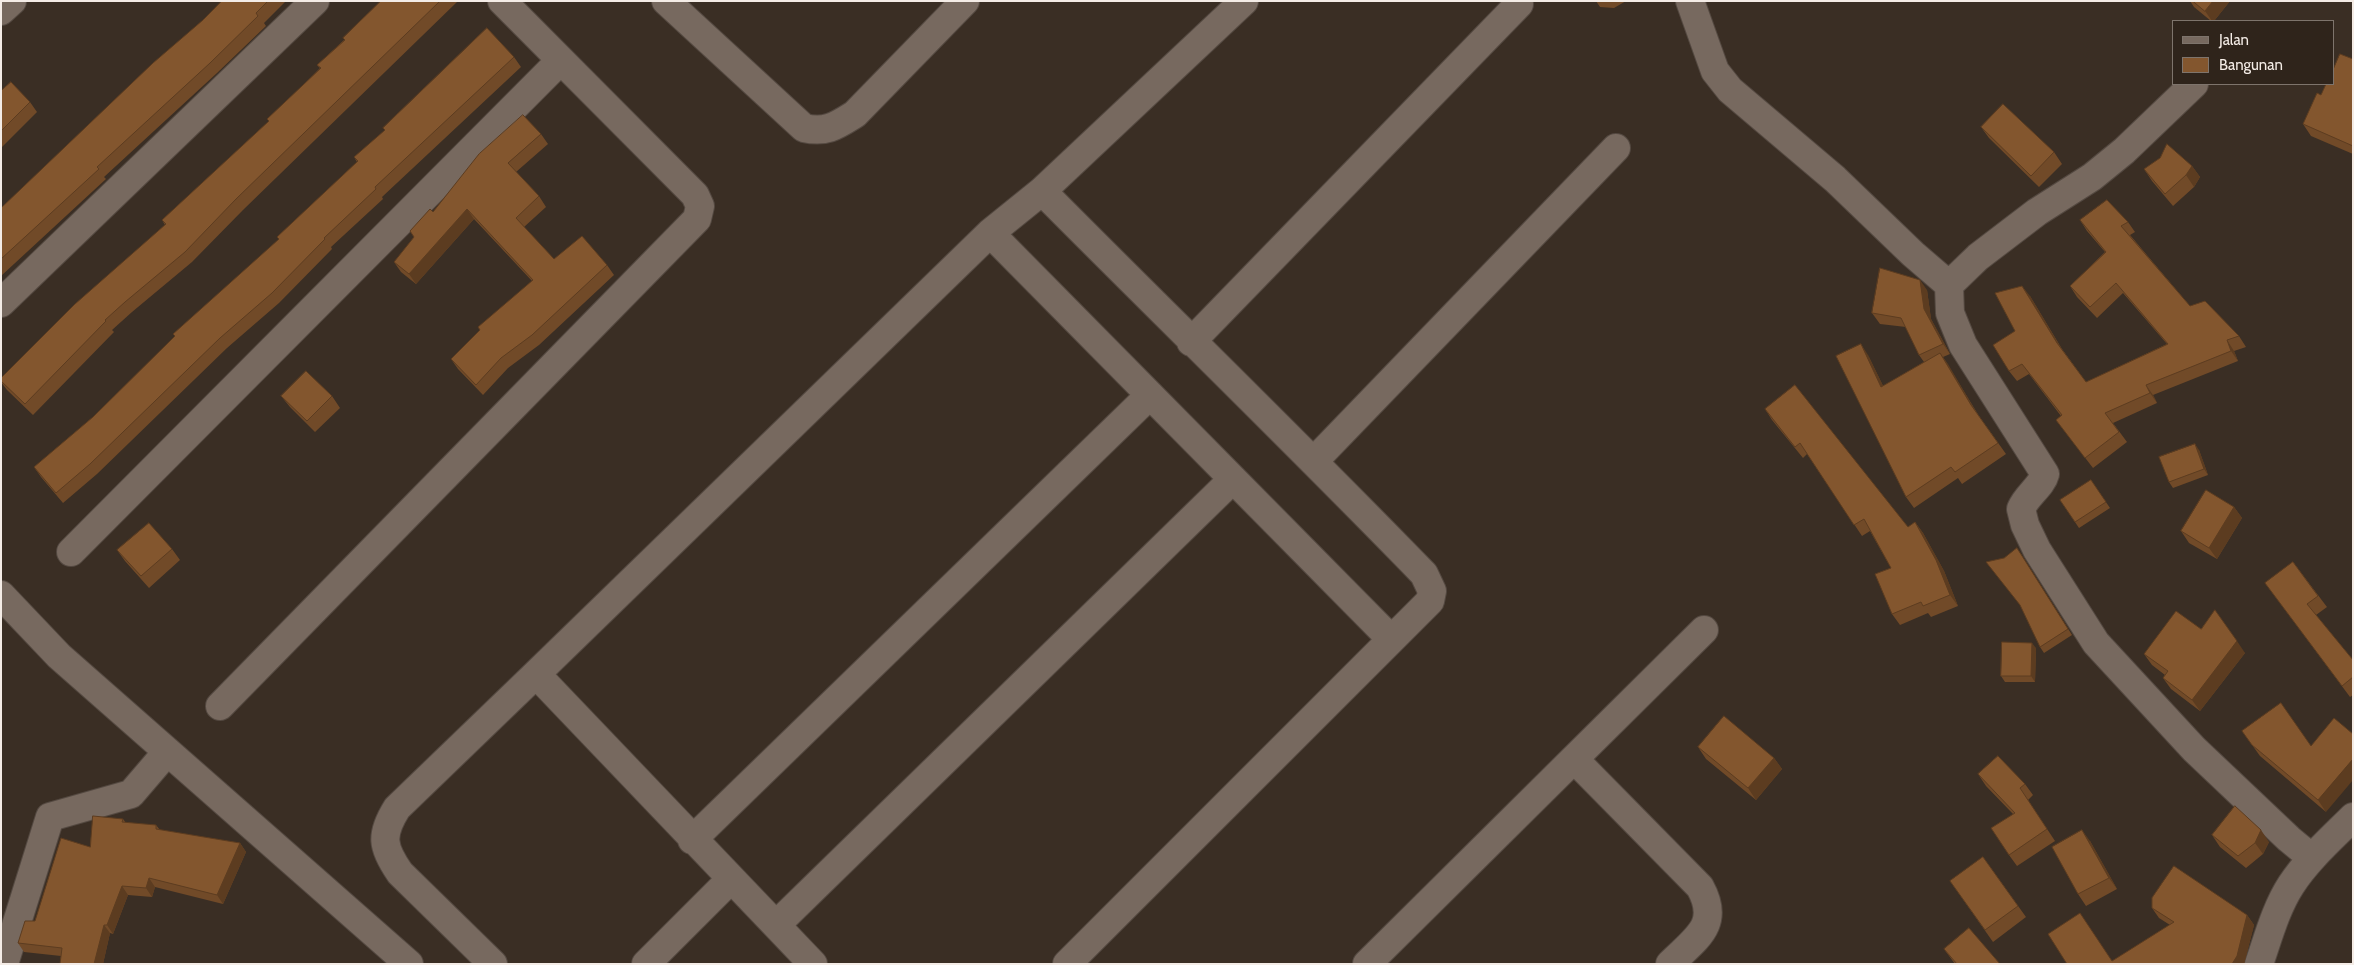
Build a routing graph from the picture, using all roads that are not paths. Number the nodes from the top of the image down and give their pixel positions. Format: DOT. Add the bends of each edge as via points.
graph roads {
  1 [pos="12,1"];
  2 [pos="315,1"];
  3 [pos="502,1"];
  4 [pos="666,1"];
  5 [pos="965,1"];
  6 [pos="1244,1"];
  7 [pos="1690,1"];
  8 [pos="1519,4"];
  9 [pos="1,11"];
  10 [pos="560,61"];
  11 [pos="2193,85"];
  12 [pos="1616,148"];
  13 [pos="1042,191"];
  14 [pos="990,233"];
  15 [pos="1949,285"];
  16 [pos="1,303"];
  17 [pos="1191,342"];
  18 [pos="1150,395"];
  19 [pos="1314,461"];
  20 [pos="1233,479"];
  21 [pos="71,552"];
  22 [pos="1,595"];
  23 [pos="1704,630"];
  24 [pos="1390,639"];
  25 [pos="536,674"];
  26 [pos="220,706"];
  27 [pos="167,752"];
  28 [pos="1574,759"];
  29 [pos="2353,817"];
  30 [pos="692,840"];
  31 [pos="2312,858"];
  32 [pos="731,879"];
  33 [pos="776,925"];
  34 [pos="4,964"];
  35 [pos="408,964"];
  36 [pos="493,964"];
  37 [pos="646,964"];
  38 [pos="813,964"];
  39 [pos="1066,964"];
  40 [pos="1367,964"];
  41 [pos="1670,964"];
  42 [pos="2259,964"];
  1 -- 9 [label="street"];
  2 -- 16 [label="street"];
  3 -- 10 [label="street"];
  4 -- 5 [label="street" via="804,128 819,131 855,114"];
  6 -- 13 [label="street"];
  7 -- 15 [label="street" via="1715,71 1730,90 1835,179"];
  8 -- 17 [label="street"];
  10 -- 21 [label="street"];
  10 -- 26 [label="street" via="695,194 700,206 697,219"];
  11 -- 15 [label="street" via="2124,151 1978,257"];
  12 -- 19 [label="street"];
  13 -- 14 [label="street"];
  13 -- 17 [label="street"];
  14 -- 18 [label="street"];
  14 -- 25 [label="street"];
  15 -- 31 [label="street" via="1950,313 1963,345 2044,474 2021,509 2025,525 2096,643 2194,749"];
  17 -- 19 [label="street"];
  18 -- 20 [label="street"];
  18 -- 30 [label="street"];
  19 -- 24 [label="street" via="1430,583 1430,601"];
  20 -- 24 [label="street"];
  20 -- 33 [label="street"];
  22 -- 27 [label="street" via="59,656"];
  23 -- 28 [label="street"];
  24 -- 39 [label="street"];
  25 -- 30 [label="street"];
  25 -- 36 [label="street" via="397,808 386,827 387,850 400,873"];
  27 -- 34 [label="street" via="131,794 50,817"];
  27 -- 35 [label="street"];
  28 -- 40 [label="street"];
  28 -- 41 [label="street" via="1700,887 1708,902 1709,918 1704,931"];
  29 -- 31 [label="street"];
  30 -- 32 [label="street"];
  31 -- 42 [label="street" via="2290,887"];
  32 -- 33 [label="street"];
  32 -- 37 [label="street"];
  33 -- 38 [label="street"];
}
